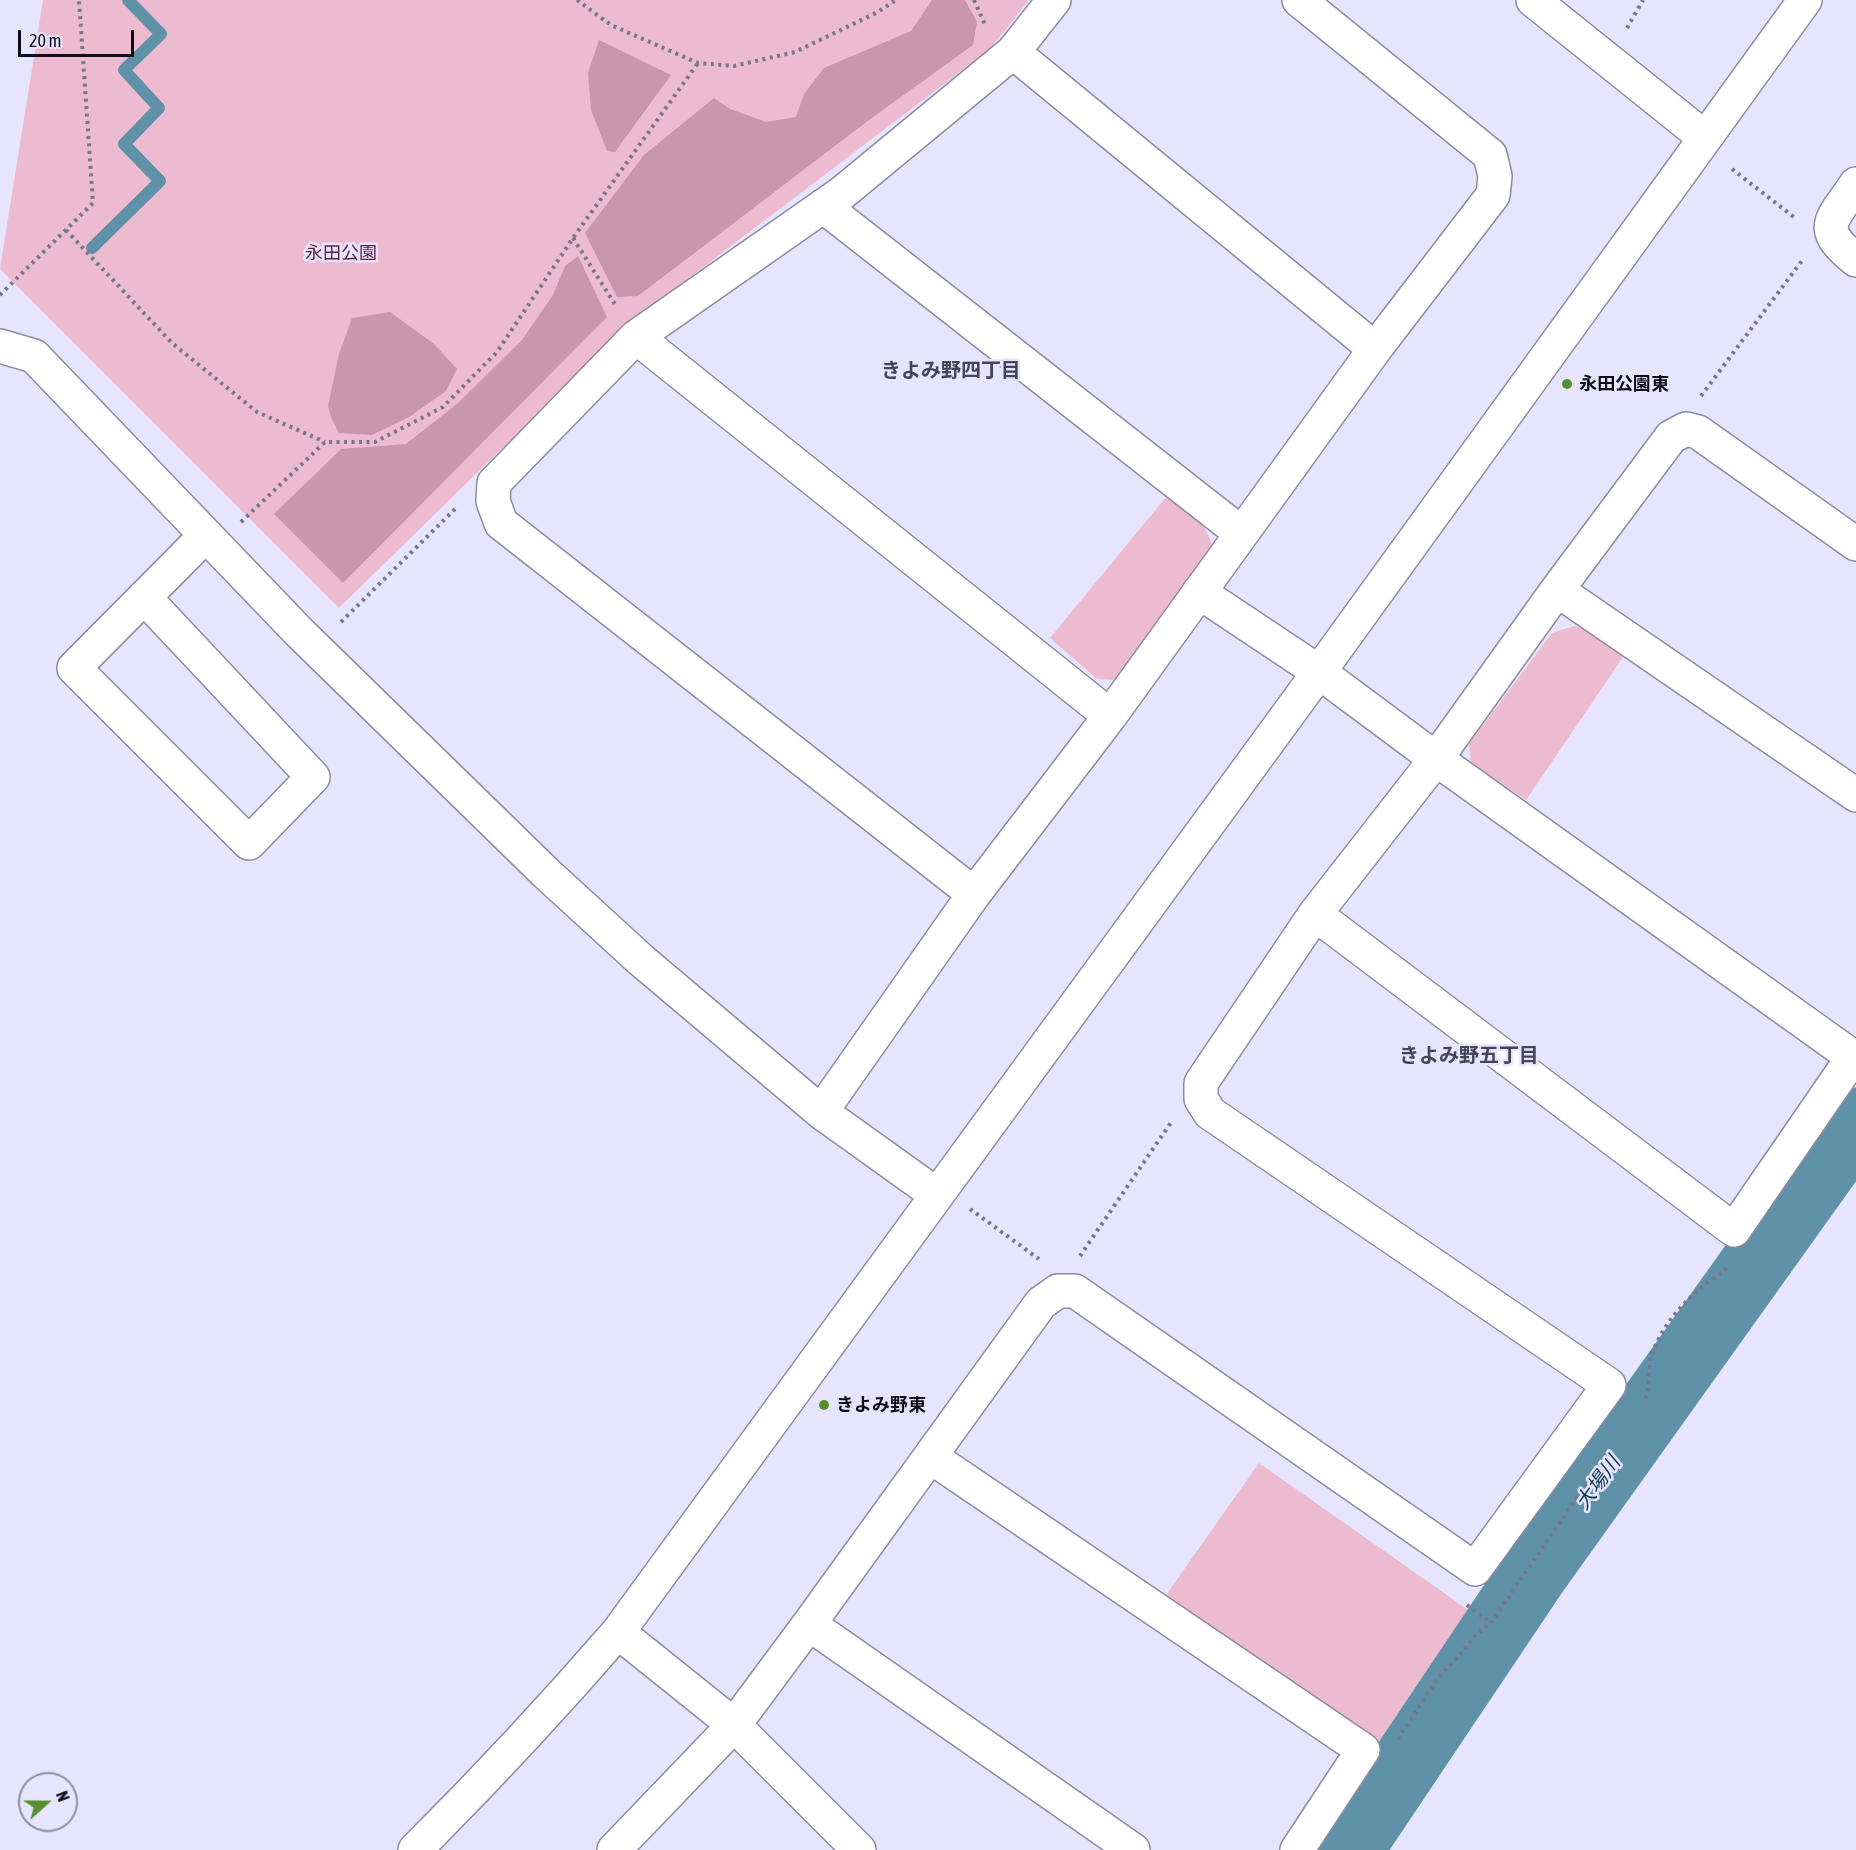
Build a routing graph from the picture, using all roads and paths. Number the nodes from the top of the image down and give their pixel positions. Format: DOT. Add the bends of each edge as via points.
graph roads {
  1 [pos="79,0"];
  2 [pos="577,0"];
  3 [pos="896,0"];
  4 [pos="1054,0"];
  5 [pos="1299,0"];
  6 [pos="1533,0"];
  7 [pos="1643,0"];
  8 [pos="1805,0"];
  9 [pos="1625,31"];
  10 [pos="1013,51"];
  11 [pos="698,63"];
  12 [pos="1704,137"];
  13 [pos="1732,169"];
  14 [pos="1856,184"];
  15 [pos="823,206"];
  16 [pos="66,230"];
  17 [pos="1825,235"];
  18 [pos="573,238"];
  19 [pos="1856,260"];
  20 [pos="0,295"];
  21 [pos="636,337"];
  22 [pos="0,346"];
  23 [pos="1375,349"];
  24 [pos="1686,429"];
  25 [pos="325,442"];
  26 [pos="493,501"];
  27 [pos="1241,532"];
  28 [pos="211,541"];
  29 [pos="1856,544"];
  30 [pos="1557,590"];
  31 [pos="1200,592"];
  32 [pos="144,597"];
  33 [pos="339,625"];
  34 [pos="1319,672"];
  35 [pos="1110,716"];
  36 [pos="1436,759"];
  37 [pos="1856,795"];
  38 [pos="974,894"];
  39 [pos="1315,914"];
  40 [pos="1201,1099"];
  41 [pos="821,1112"];
  42 [pos="937,1195"];
  43 [pos="970,1208"];
  44 [pos="1078,1258"];
  45 [pos="1045,1263"];
  46 [pos="931,1456"];
  47 [pos="1491,1623"];
  48 [pos="809,1624"];
  49 [pos="618,1632"];
  50 [pos="734,1725"];
  51 [pos="1397,1743"];
  52 [pos="415,1850"];
  53 [pos="614,1850"];
  54 [pos="859,1850"];
  55 [pos="1133,1850"];
  56 [pos="1297,1850"];
  1 -- 16 [label="path" via="93,203"];
  2 -- 11 [label="path" via="610,25"];
  3 -- 11 [label="path" via="795,52 734,66"];
  4 -- 10 [label="street"];
  5 -- 23 [label="street" via="1490,155 1495,176 1493,195"];
  6 -- 12 [label="street"];
  7 -- 9 [label="path"];
  8 -- 12 [label="street"];
  10 -- 15 [label="street"];
  10 -- 23 [label="street"];
  11 -- 18 [label="path"];
  12 -- 34 [label="street"];
  13 -- 17 [label="path"];
  14 -- 17 [label="street"];
  15 -- 21 [label="street"];
  15 -- 27 [label="street"];
  16 -- 20 [label="path"];
  16 -- 25 [label="path" via="180,350 257,412"];
  17 -- 19 [label="street"];
  17 -- 24 [label="path" via="1692,408"];
  18 -- 21 [label="path"];
  18 -- 25 [label="path" via="497,352 443,407 375,442"];
  21 -- 26 [label="street" via="494,483"];
  21 -- 35 [label="street"];
  22 -- 28 [label="street" via="34,356"];
  23 -- 27 [label="street"];
  24 -- 29 [label="street" via="1698,432"];
  24 -- 30 [label="street" via="1671,437"];
  25 -- 28 [label="path"];
  26 -- 33 [label="path" via="459,506"];
  26 -- 38 [label="street" via="501,523"];
  27 -- 31 [label="street"];
  28 -- 32 [label="street"];
  28 -- 41 [label="street" via="298,632 546,873 641,960"];
  30 -- 36 [label="street"];
  30 -- 37 [label="street"];
  31 -- 34 [label="street"];
  31 -- 35 [label="street"];
  32 -- 32 [label="street" via="74,668 249,843 313,777"];
  34 -- 36 [label="street"];
  34 -- 42 [label="street"];
  35 -- 38 [label="street"];
  36 -- 39 [label="street"];
  36 -- 39 [label="street" via="1853,1057 1734,1230"];
  38 -- 41 [label="street"];
  39 -- 40 [label="street" via="1201,1083"];
  40 -- 44 [label="path" via="1179,1111"];
  40 -- 46 [label="street" via="1210,1113 1609,1384 1475,1569 1075,1291 1058,1291 1041,1303"];
  41 -- 42 [label="street"];
  42 -- 49 [label="street"];
  43 -- 45 [label="path"];
  46 -- 48 [label="street"];
  46 -- 56 [label="street" via="1363,1750"];
  47 -- 51 [label="path" via="1437,1680"];
  48 -- 50 [label="street"];
  48 -- 55 [label="street"];
  49 -- 50 [label="street"];
  49 -- 52 [label="street"];
  50 -- 53 [label="street"];
  50 -- 54 [label="street"];
}
